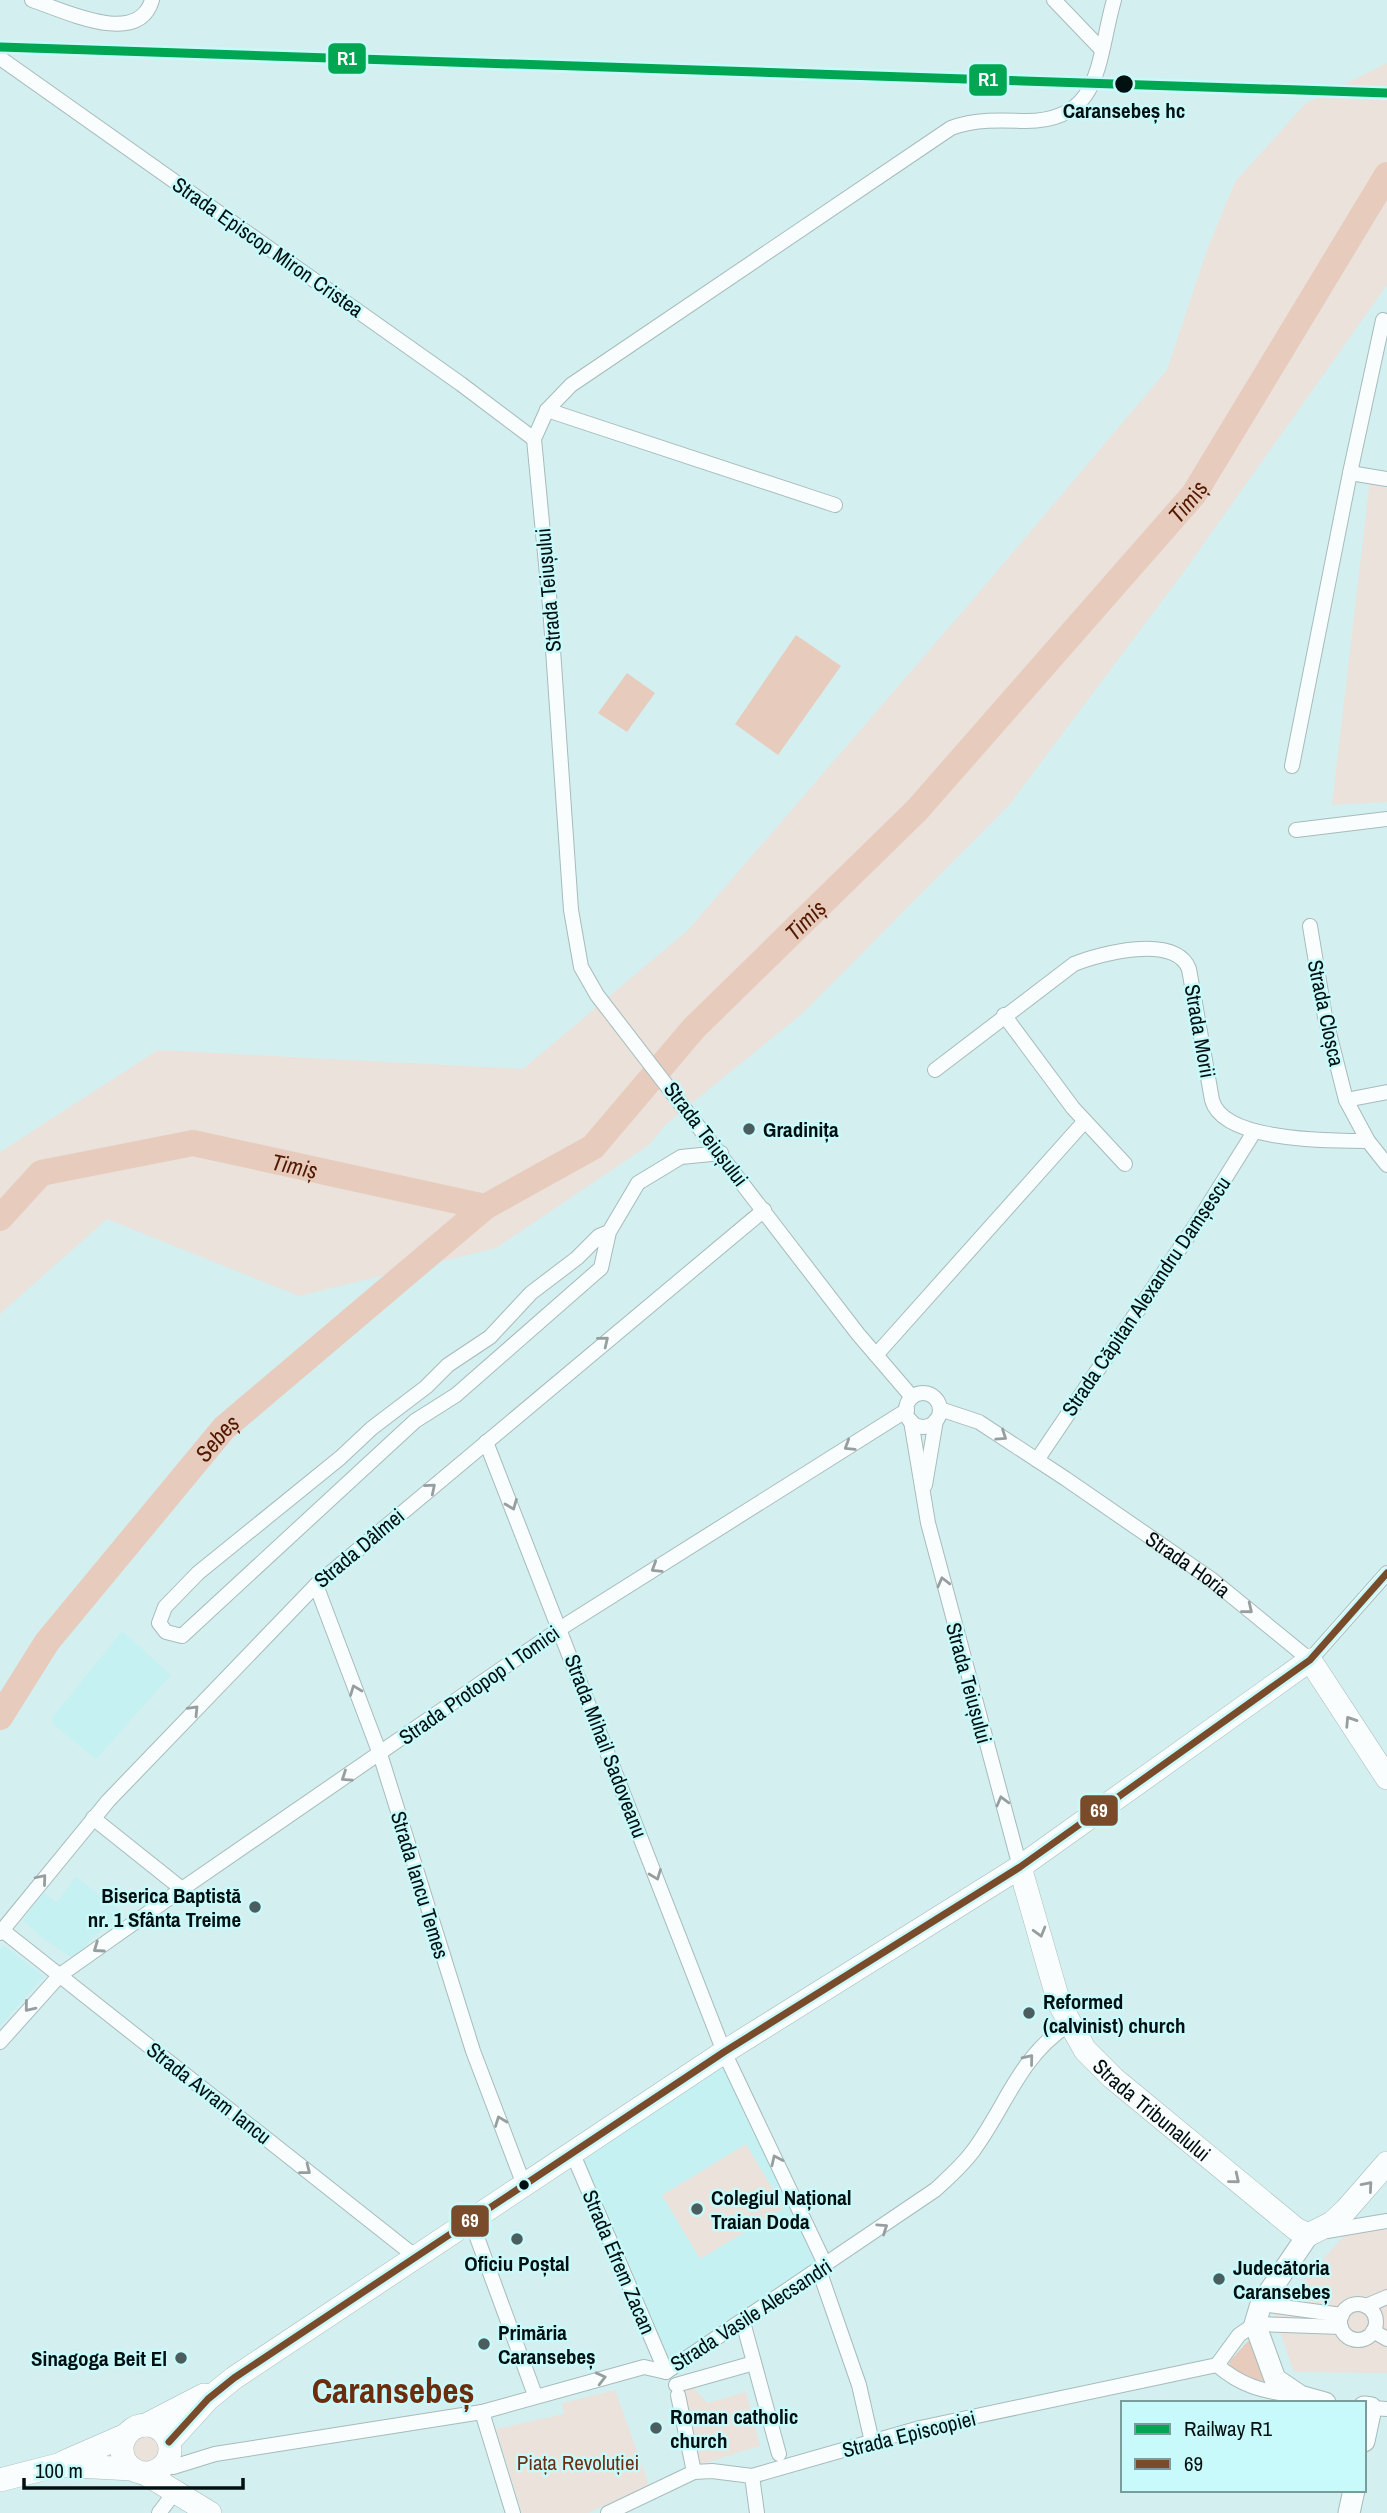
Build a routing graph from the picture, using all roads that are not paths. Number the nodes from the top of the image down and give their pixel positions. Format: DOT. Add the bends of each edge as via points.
graph roads {
  1 [pos="32,0"];
  2 [pos="152,0"];
  3 [pos="1054,0"];
  4 [pos="1114,0"];
  5 [pos="1101,49"];
  6 [pos="0,58"];
  7 [pos="1383,320"];
  8 [pos="547,410"];
  9 [pos="534,439"];
  10 [pos="1350,473"];
  11 [pos="1387,479"];
  12 [pos="835,505"];
  13 [pos="1292,766"];
  14 [pos="1387,819"];
  15 [pos="1296,830"];
  16 [pos="1310,926"];
  17 [pos="1004,1015"];
  18 [pos="935,1070"];
  19 [pos="1387,1092"];
  20 [pos="1346,1100"];
  21 [pos="1084,1122"];
  22 [pos="1254,1132"];
  23 [pos="1368,1142"];
  24 [pos="721,1153"];
  25 [pos="1385,1159"];
  26 [pos="1125,1164"];
  27 [pos="764,1210"];
  28 [pos="609,1232"];
  29 [pos="876,1355"];
  30 [pos="910,1409"];
  31 [pos="938,1415"];
  32 [pos="486,1442"];
  33 [pos="1037,1460"];
  34 [pos="924,1497"];
  35 [pos="1387,1573"];
  36 [pos="316,1585"];
  37 [pos="561,1629"];
  38 [pos="1310,1660"];
  39 [pos="380,1754"];
  40 [pos="1387,1778"];
  41 [pos="93,1818"];
  42 [pos="1020,1867"];
  43 [pos="182,1889"];
  44 [pos="1,1932"];
  45 [pos="60,1975"];
  46 [pos="1069,2024"];
  47 [pos="0,2042"];
  48 [pos="724,2052"];
  49 [pos="572,2152"];
  50 [pos="1387,2163"];
  51 [pos="524,2185"];
  52 [pos="471,2221"];
  53 [pos="1387,2221"];
  54 [pos="1308,2235"];
  55 [pos="416,2257"];
  56 [pos="823,2268"];
  57 [pos="1387,2297"];
  58 [pos="1366,2306"];
  59 [pos="1258,2314"];
  60 [pos="1342,2321"];
  61 [pos="743,2322"];
  62 [pos="1373,2331"];
  63 [pos="1387,2339"];
  64 [pos="754,2363"];
  65 [pos="1217,2365"];
  66 [pos="666,2372"];
  67 [pos="219,2388"];
  68 [pos="535,2395"];
  69 [pos="1300,2396"];
  70 [pos="1318,2401"];
  71 [pos="1374,2408"];
  72 [pos="481,2412"];
  73 [pos="136,2430"];
  74 [pos="1366,2434"];
  75 [pos="872,2442"];
  76 [pos="170,2455"];
  77 [pos="779,2455"];
  78 [pos="58,2465"];
  79 [pos="139,2471"];
  80 [pos="694,2472"];
  81 [pos="752,2476"];
  82 [pos="0,2480"];
  83 [pos="1354,2492"];
  84 [pos="179,2496"];
  85 [pos="159,2513"];
  86 [pos="210,2513"];
  87 [pos="513,2513"];
  88 [pos="608,2513"];
  89 [pos="757,2513"];
  90 [pos="1349,2513"];
  1 -- 2 [label="street" via="105,24 131,24 149,9"];
  3 -- 5 [label="street"];
  4 -- 5 [label="street, Strada Teiușului"];
  5 -- 8 [label="street, Strada Teiușului" via="1091,89 1063,117 967,122 951,128 571,385"];
  6 -- 9 [label="street, Strada Episcop Miron Cristea"];
  7 -- 10 [label="street"];
  8 -- 9 [label="street, Strada Teiușului"];
  8 -- 12 [label="street"];
  9 -- 24 [label="street, Strada Teiușului" via="571,911 581,967"];
  10 -- 11 [label="street"];
  10 -- 13 [label="street"];
  14 -- 15 [label="street"];
  16 -- 20 [label="street, Strada Cloșca" via="1325,1017"];
  17 -- 18 [label="street, Strada Morii"];
  17 -- 21 [label="street"];
  17 -- 22 [label="street, Strada Morii" via="1074,964 1096,955 1172,950 1185,959 1189,969 1214,1107"];
  19 -- 20 [label="street"];
  20 -- 23 [label="street"];
  21 -- 26 [label="street"];
  21 -- 29 [label="street"];
  22 -- 23 [label="street, Strada Morii"];
  22 -- 33 [label="street, Strada Căpitan Alexandru Damșescu"];
  23 -- 25 [label="street"];
  24 -- 27 [label="street, Strada Teiușului"];
  24 -- 28 [label="street" via="681,1157 638,1183"];
  27 -- 29 [label="street, Strada Teiușului"];
  32 -- 27 [label="street, Strada Dâlmei, one-way"];
  28 -- 28 [label="street" via="601,1268 456,1395 415,1421 182,1636 166,1632 159,1623 165,1607 198,1573 426,1388 448,1365 490,1338 531,1293"];
  29 -- 30 [label="street, Strada Teiușului"];
  30 -- 31 [label="street" via="923,1426"];
  30 -- 31 [label="street" via="928,1394 936,1399"];
  30 -- 34 [label="street, Strada Teiușului"];
  30 -- 37 [label="street, Strada Protopop I Tomici, one-way"];
  31 -- 33 [label="street, Strada Horia, one-way" via="979,1422"];
  31 -- 34 [label="street, Strada Teiușului"];
  36 -- 32 [label="street, Strada Dâlmei, one-way"];
  32 -- 37 [label="street, Strada Mihail Sadoveanu, one-way"];
  33 -- 38 [label="street, Strada Horia, one-way" via="1211,1579"];
  42 -- 34 [label="street, Strada Teiușului, one-way"];
  35 -- 38 [label="street"];
  39 -- 36 [label="street, Strada Iancu Temes, one-way"];
  41 -- 36 [label="street, Strada Dâlmei, one-way"];
  37 -- 39 [label="street, Strada Protopop I Tomici"];
  37 -- 48 [label="street, Strada Mihail Sadoveanu, one-way"];
  40 -- 38 [label="main road, Strada Horia, one-way"];
  38 -- 42 [label="main road"];
  39 -- 43 [label="street, Strada Protopop I Tomici, one-way"];
  51 -- 39 [label="street, Strada Iancu Temes, one-way" via="472,2051"];
  41 -- 43 [label="street"];
  44 -- 41 [label="street, Strada Dâlmei, one-way"];
  42 -- 46 [label="main road, Strada Tribunalului, one-way"];
  42 -- 48 [label="main road"];
  43 -- 45 [label="street, Strada Protopop I Tomici, one-way"];
  44 -- 45 [label="street, Strada Avram Iancu"];
  45 -- 47 [label="street, Strada Protopop I Tomici, one-way"];
  45 -- 55 [label="street, Strada Avram Iancu, one-way"];
  46 -- 54 [label="main road, Strada Tribunalului, one-way" via="1102,2068"];
  56 -- 46 [label="street, Strada Vasile Alecsandri, one-way" via="913,2208 958,2169 985,2133 1021,2068"];
  48 -- 49 [label="main road"];
  56 -- 48 [label="street, Strada Mihail Sadoveanu, one-way"];
  49 -- 51 [label="main road"];
  49 -- 66 [label="street, Strada Efrem Zacan"];
  54 -- 50 [label="main road, one-way" via="1332,2223"];
  51 -- 52 [label="main road"];
  52 -- 55 [label="main road"];
  52 -- 68 [label="street"];
  53 -- 54 [label="street"];
  54 -- 59 [label="street"];
  55 -- 67 [label="main road"];
  56 -- 61 [label="street, Strada Vasile Alecsandri"];
  56 -- 75 [label="street, Strada Mihail Sadoveanu"];
  57 -- 58 [label="street"];
  58 -- 60 [label="street" via="1355,2305"];
  58 -- 62 [label="street" via="1376,2320"];
  59 -- 60 [label="street"];
  59 -- 60 [label="street"];
  59 -- 65 [label="street"];
  59 -- 69 [label="street" via="1275,2379"];
  60 -- 62 [label="street" via="1348,2336 1359,2340"];
  61 -- 64 [label="street"];
  61 -- 66 [label="street, Strada Vasile Alecsandri"];
  62 -- 63 [label="street"];
  64 -- 77 [label="street"];
  64 -- 80 [label="street" via="677,2390"];
  65 -- 69 [label="street" via="1235,2381"];
  65 -- 75 [label="street, Strada Episcopiei"];
  68 -- 66 [label="street, Strada Vasile Alecsandri, one-way" via="644,2367"];
  67 -- 73 [label="main road"];
  67 -- 76 [label="main road"];
  68 -- 72 [label="street, Strada Vasile Alecsandri"];
  69 -- 70 [label="street"];
  71 -- 74 [label="street"];
  72 -- 76 [label="street, Strada Vasile Alecsandri" via="215,2454"];
  72 -- 87 [label="street"];
  73 -- 76 [label="main road" via="160,2430"];
  73 -- 78 [label="main road"];
  73 -- 79 [label="main road" via="122,2450"];
  75 -- 81 [label="street, Strada Episcopiei"];
  76 -- 79 [label="main road" via="160,2469"];
  76 -- 84 [label="main road"];
  78 -- 79 [label="main road"];
  78 -- 82 [label="main road"];
  79 -- 84 [label="main road"];
  80 -- 81 [label="street, Strada Episcopiei"];
  80 -- 88 [label="street, Strada Episcopiei"];
  81 -- 89 [label="street"];
  83 -- 90 [label="street"];
  84 -- 85 [label="street"];
  84 -- 86 [label="main road"];
}
